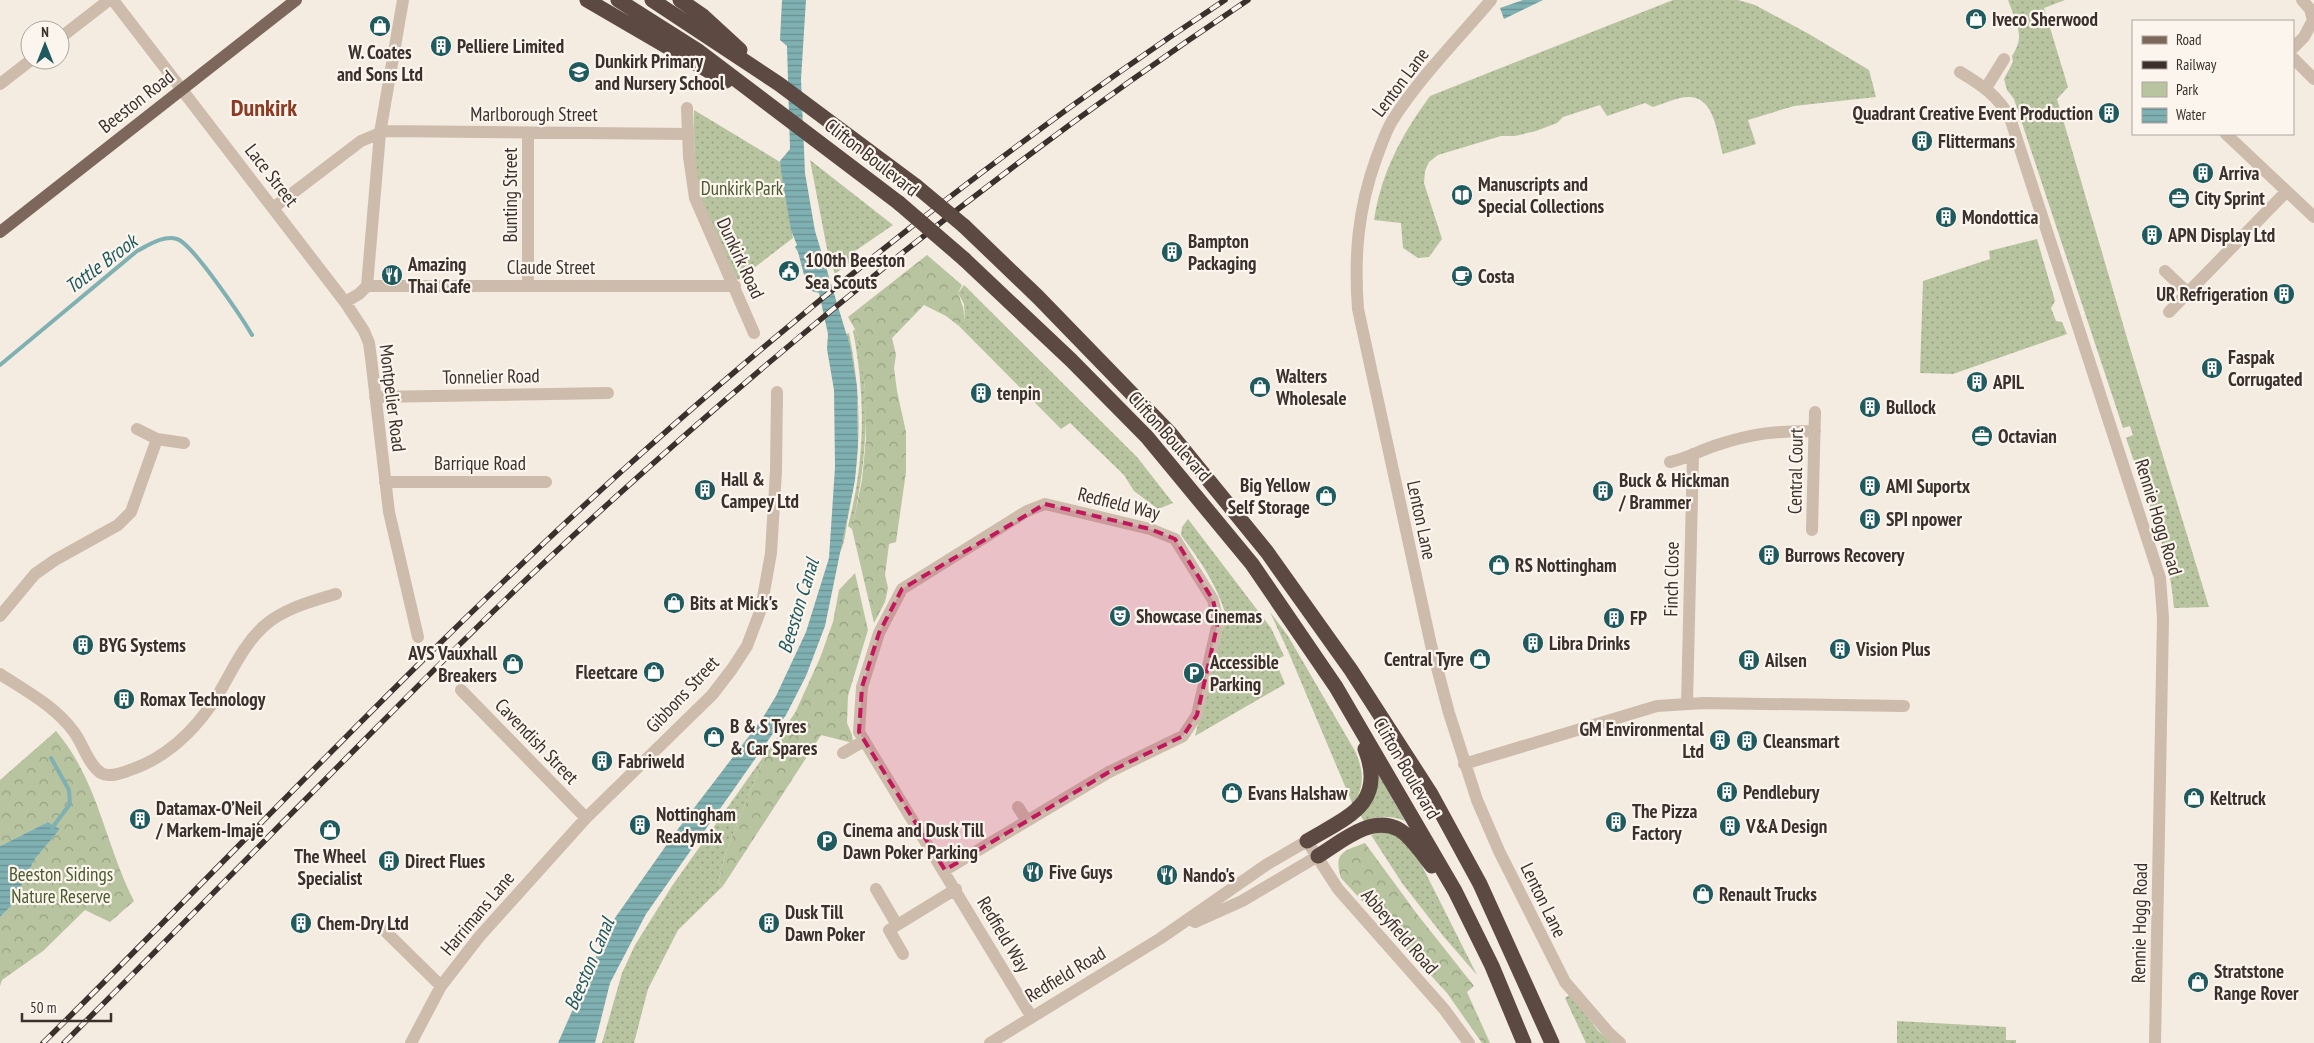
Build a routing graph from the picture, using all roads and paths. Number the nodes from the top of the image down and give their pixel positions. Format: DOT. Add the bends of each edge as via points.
graph roads {
  1 [pos="109,0"];
  2 [pos="114,0"];
  3 [pos="296,0"];
  4 [pos="403,0"];
  5 [pos="587,0"];
  6 [pos="618,0"];
  7 [pos="652,0"];
  8 [pos="680,0"];
  9 [pos="1491,0"];
  10 [pos="2302,0"];
  11 [pos="70,30"];
  12 [pos="2294,47"];
  13 [pos="2004,59"];
  14 [pos="2294,59"];
  15 [pos="20,69"];
  16 [pos="1960,72"];
  17 [pos="2314,79"];
  18 [pos="0,84"];
  19 [pos="779,84"];
  20 [pos="183,88"];
  21 [pos="1986,88"];
  22 [pos="774,107"];
  23 [pos="687,108"];
  24 [pos="380,132"];
  25 [pos="528,133"];
  26 [pos="688,134"];
  27 [pos="2227,135"];
  28 [pos="2286,192"];
  29 [pos="273,208"];
  30 [pos="2314,217"];
  31 [pos="0,232"];
  32 [pos="2165,271"];
  33 [pos="367,286"];
  34 [pos="528,286"];
  35 [pos="735,286"];
  36 [pos="2188,293"];
  37 [pos="345,302"];
  38 [pos="2169,312"];
  39 [pos="754,333"];
  40 [pos="777,392"];
  41 [pos="608,393"];
  42 [pos="375,397"];
  43 [pos="1815,412"];
  44 [pos="137,429"];
  45 [pos="1815,431"];
  46 [pos="156,439"];
  47 [pos="184,443"];
  48 [pos="1693,454"];
  49 [pos="1670,462"];
  50 [pos="385,482"];
  51 [pos="546,482"];
  52 [pos="1812,530"];
  53 [pos="336,594"];
  54 [pos="0,616"];
  55 [pos="418,637"];
  56 [pos="0,674"];
  57 [pos="461,690"];
  58 [pos="1344,699"];
  59 [pos="1686,704"];
  60 [pos="1904,706"];
  61 [pos="864,741"];
  62 [pos="843,753"];
  63 [pos="1464,764"];
  64 [pos="1018,807"];
  65 [pos="586,818"];
  66 [pos="1028,821"];
  67 [pos="1307,841"];
  68 [pos="1318,856"];
  69 [pos="945,870"];
  70 [pos="876,889"];
  71 [pos="956,889"];
  72 [pos="1455,891"];
  73 [pos="897,925"];
  74 [pos="380,926"];
  75 [pos="1161,938"];
  76 [pos="903,954"];
  77 [pos="441,986"];
  78 [pos="1032,1016"];
  79 [pos="993,1042"];
  80 [pos="411,1043"];
  81 [pos="1469,1043"];
  82 [pos="1524,1043"];
  83 [pos="1552,1043"];
  84 [pos="1620,1043"];
  85 [pos="2155,1043"];
  1 -- 11 [label="street"];
  2 -- 20 [label="street, Lace Street"];
  3 -- 20 [label="main road, Beeston Road"];
  4 -- 24 [label="street"];
  5 -- 22 [label="highway"];
  6 -- 22 [label="highway, Clifton Boulevard" via="697,50"];
  7 -- 19 [label="highway, Clifton Boulevard"];
  8 -- 19 [label="highway"];
  9 -- 63 [label="street, Lenton Lane" via="1403,104 1386,132 1364,194 1357,233 1355,276 1358,309 1412,564"];
  10 -- 12 [label="street" via="2313,20"];
  13 -- 21 [label="street"];
  14 -- 17 [label="street"];
  15 -- 18 [label="street"];
  16 -- 21 [label="street, Rennie Hogg Road"];
  19 -- 83 [label="highway, Clifton Boulevard, bridge" via="916,186 982,242 1170,433 1267,552 1351,670 1431,794 1480,884"];
  20 -- 29 [label="street, Lace Street"];
  20 -- 31 [label="main road, Beeston Road"];
  21 -- 85 [label="street, Rennie Hogg Road" via="2010,118 2160,578 2163,618"];
  22 -- 58 [label="highway, Clifton Boulevard, bridge" via="899,203 964,259 1147,437 1252,564"];
  23 -- 26 [label="street, Dunkirk Road"];
  24 -- 25 [label="street, Marlborough Street"];
  24 -- 29 [label="street" via="361,141"];
  24 -- 33 [label="street"];
  25 -- 26 [label="street, Marlborough Street"];
  25 -- 34 [label="street, Bunting Street"];
  26 -- 35 [label="street, Dunkirk Road" via="697,205"];
  27 -- 28 [label="street"];
  28 -- 30 [label="street"];
  28 -- 36 [label="street"];
  29 -- 37 [label="street, Lace Street"];
  32 -- 36 [label="street"];
  33 -- 34 [label="street, Claude Street"];
  33 -- 37 [label="street"];
  34 -- 35 [label="street, Claude Street"];
  35 -- 39 [label="street, Dunkirk Road"];
  36 -- 38 [label="street"];
  37 -- 42 [label="street, Montpelier Road" via="369,343"];
  40 -- 65 [label="street, Gibbons Street" via="771,553 761,609 746,646 712,695"];
  41 -- 42 [label="street, Tonnelier Road"];
  42 -- 50 [label="street, Montpelier Road"];
  43 -- 45 [label="street, Central Court"];
  44 -- 46 [label="street"];
  45 -- 48 [label="street" via="1767,432"];
  45 -- 52 [label="street, Central Court"];
  46 -- 47 [label="street"];
  46 -- 54 [label="street" via="131,512 118,525 35,574"];
  48 -- 49 [label="street"];
  48 -- 59 [label="street, Finch Close"];
  50 -- 51 [label="street, Barrique Road"];
  50 -- 55 [label="street, Montpelier Road"];
  53 -- 56 [label="street" via="284,613 265,624 251,638 201,719 166,752 119,774 106,775 93,765 74,732 61,718 42,701"];
  57 -- 65 [label="street, Cavendish Street"];
  58 -- 67 [label="highway" via="1372,772 1370,789 1367,800 1353,814"];
  58 -- 72 [label="highway, Clifton Boulevard"];
  59 -- 60 [label="street"];
  59 -- 63 [label="street" via="1656,706"];
  61 -- 62 [label="street"];
  61 -- 66 [label="street, Redfield Way" via="859,732 862,687 878,634 902,589 1008,523 1045,504 1171,537 1217,611 1218,622 1197,715 1183,736 1109,772"];
  61 -- 69 [label="street, Redfield Way"];
  63 -- 84 [label="street, Lenton Lane" via="1499,851 1566,982"];
  64 -- 66 [label="street"];
  65 -- 77 [label="street, Harrimans Lane" via="508,903"];
  66 -- 69 [label="street, Redfield Way"];
  67 -- 68 [label="street, Abbeyfield Road"];
  67 -- 75 [label="street, Redfield Road" via="1266,865"];
  68 -- 72 [label="highway" via="1362,829 1381,824 1399,829"];
  68 -- 75 [label="street, Redfield Road" via="1242,901"];
  68 -- 81 [label="street, Abbeyfield Road" via="1338,889"];
  69 -- 71 [label="street, Redfield Way"];
  70 -- 73 [label="street"];
  71 -- 73 [label="street"];
  71 -- 78 [label="street, Redfield Way"];
  72 -- 82 [label="highway, Clifton Boulevard" via="1492,966"];
  73 -- 76 [label="street" via="889,930"];
  74 -- 77 [label="street"];
  75 -- 78 [label="street, Redfield Road"];
  77 -- 80 [label="street, Harrimans Lane"];
  78 -- 79 [label="street, Redfield Road"];
}
